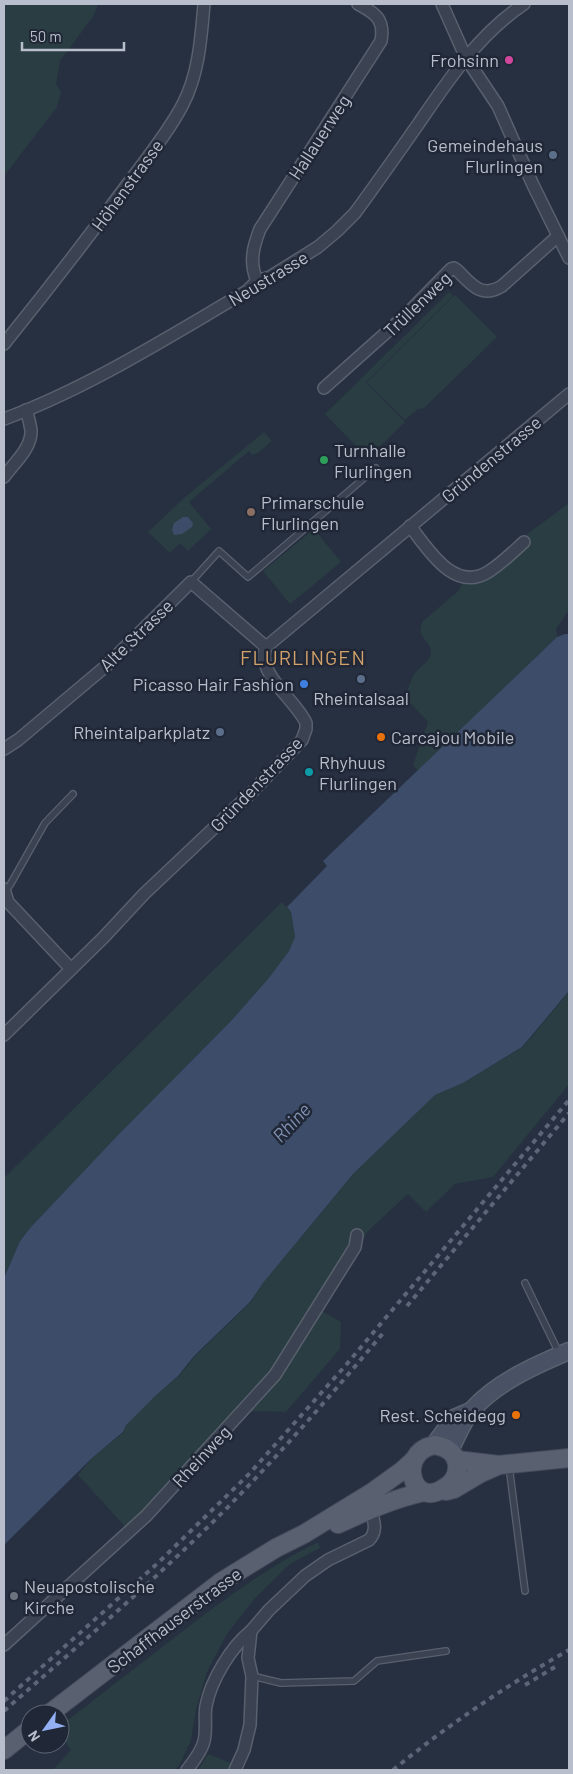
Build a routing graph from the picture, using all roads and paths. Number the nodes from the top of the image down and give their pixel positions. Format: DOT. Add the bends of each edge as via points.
graph roads {
  1 [pos="204,4"];
  2 [pos="358,4"];
  3 [pos="442,4"];
  4 [pos="524,4"];
  5 [pos="466,58"];
  6 [pos="558,236"];
  7 [pos="569,258"];
  8 [pos="257,281"];
  9 [pos="4,344"];
  10 [pos="324,388"];
  11 [pos="569,394"];
  12 [pos="26,410"];
  13 [pos="4,419"];
  14 [pos="376,468"];
  15 [pos="4,477"];
  16 [pos="410,526"];
  17 [pos="524,542"];
  18 [pos="191,582"];
  19 [pos="266,647"];
  20 [pos="4,749"];
  21 [pos="73,794"];
  22 [pos="4,890"];
  23 [pos="71,969"];
  24 [pos="4,1035"];
  25 [pos="357,1235"];
  26 [pos="525,1283"];
  27 [pos="565,1353"];
  28 [pos="447,1452"];
  29 [pos="569,1458"];
  30 [pos="414,1460"];
  31 [pos="504,1465"];
  32 [pos="432,1492"];
  33 [pos="371,1500"];
  34 [pos="525,1590"];
  35 [pos="251,1631"];
  36 [pos="4,1645"];
  37 [pos="446,1651"];
  38 [pos="252,1676"];
  39 [pos="62,1704"];
  40 [pos="20,1737"];
  41 [pos="4,1750"];
  42 [pos="186,1770"];
  43 [pos="235,1770"];
  1 -- 9 [label="street, Höhenstrasse" via="200,52 184,103 95,229"];
  2 -- 8 [label="street, Hallauerweg" via="378,18 383,33 381,41 260,229 253,255"];
  3 -- 5 [label="street"];
  4 -- 5 [label="street, Neustrasse" via="482,38"];
  5 -- 6 [label="street" via="498,106"];
  5 -- 8 [label="street, Neustrasse" via="355,213 318,247 270,277"];
  6 -- 7 [label="street"];
  6 -- 10 [label="street, Trüllenweg" via="494,291 477,289 457,270 451,269 407,314"];
  8 -- 12 [label="street, Neustrasse" via="247,291 103,374"];
  11 -- 16 [label="street, Gründenstrasse"];
  12 -- 13 [label="street, Neustrasse"];
  12 -- 15 [label="street" via="30,439"];
  14 -- 18 [label="lane" via="248,577 219,551"];
  16 -- 17 [label="street" via="440,563 465,578 489,572"];
  16 -- 19 [label="street, Gründenstrasse"];
  18 -- 19 [label="street"];
  18 -- 20 [label="street, Alte Strasse" via="106,666"];
  19 -- 23 [label="street, Gründenstrasse" via="263,658 267,670 304,719 306,729 302,740"];
  21 -- 22 [label="lane" via="44,823 10,885"];
  22 -- 23 [label="street" via="8,902"];
  23 -- 24 [label="street, Gründenstrasse"];
  25 -- 36 [label="street, Rheinweg" via="356,1246 275,1375 146,1516"];
  26 -- 27 [label="lane"];
  27 -- 28 [label="street" via="504,1384 473,1410"];
  28 -- 30 [label="main road" via="422,1450"];
  28 -- 31 [label="main road, Schaffhauserstrasse"];
  28 -- 32 [label="main road" via="458,1466 454,1479"];
  29 -- 31 [label="main road, Schaffhauserstrasse"];
  30 -- 32 [label="main road" via="412,1478 419,1489"];
  30 -- 33 [label="main road, Schaffhauserstrasse"];
  31 -- 32 [label="main road, Schaffhauserstrasse" via="454,1489"];
  31 -- 34 [label="lane"];
  32 -- 33 [label="main road, Schaffhauserstrasse"];
  33 -- 35 [label="street" via="373,1536 305,1576"];
  33 -- 39 [label="main road, Schaffhauserstrasse" via="276,1548 221,1582"];
  35 -- 38 [label="street" via="248,1658"];
  35 -- 42 [label="street" via="239,1640 213,1684 206,1706 204,1742"];
  37 -- 38 [label="lane" via="377,1661 354,1681 281,1683"];
  38 -- 43 [label="street" via="250,1725"];
  40 -- 41 [label="main road"];
}
